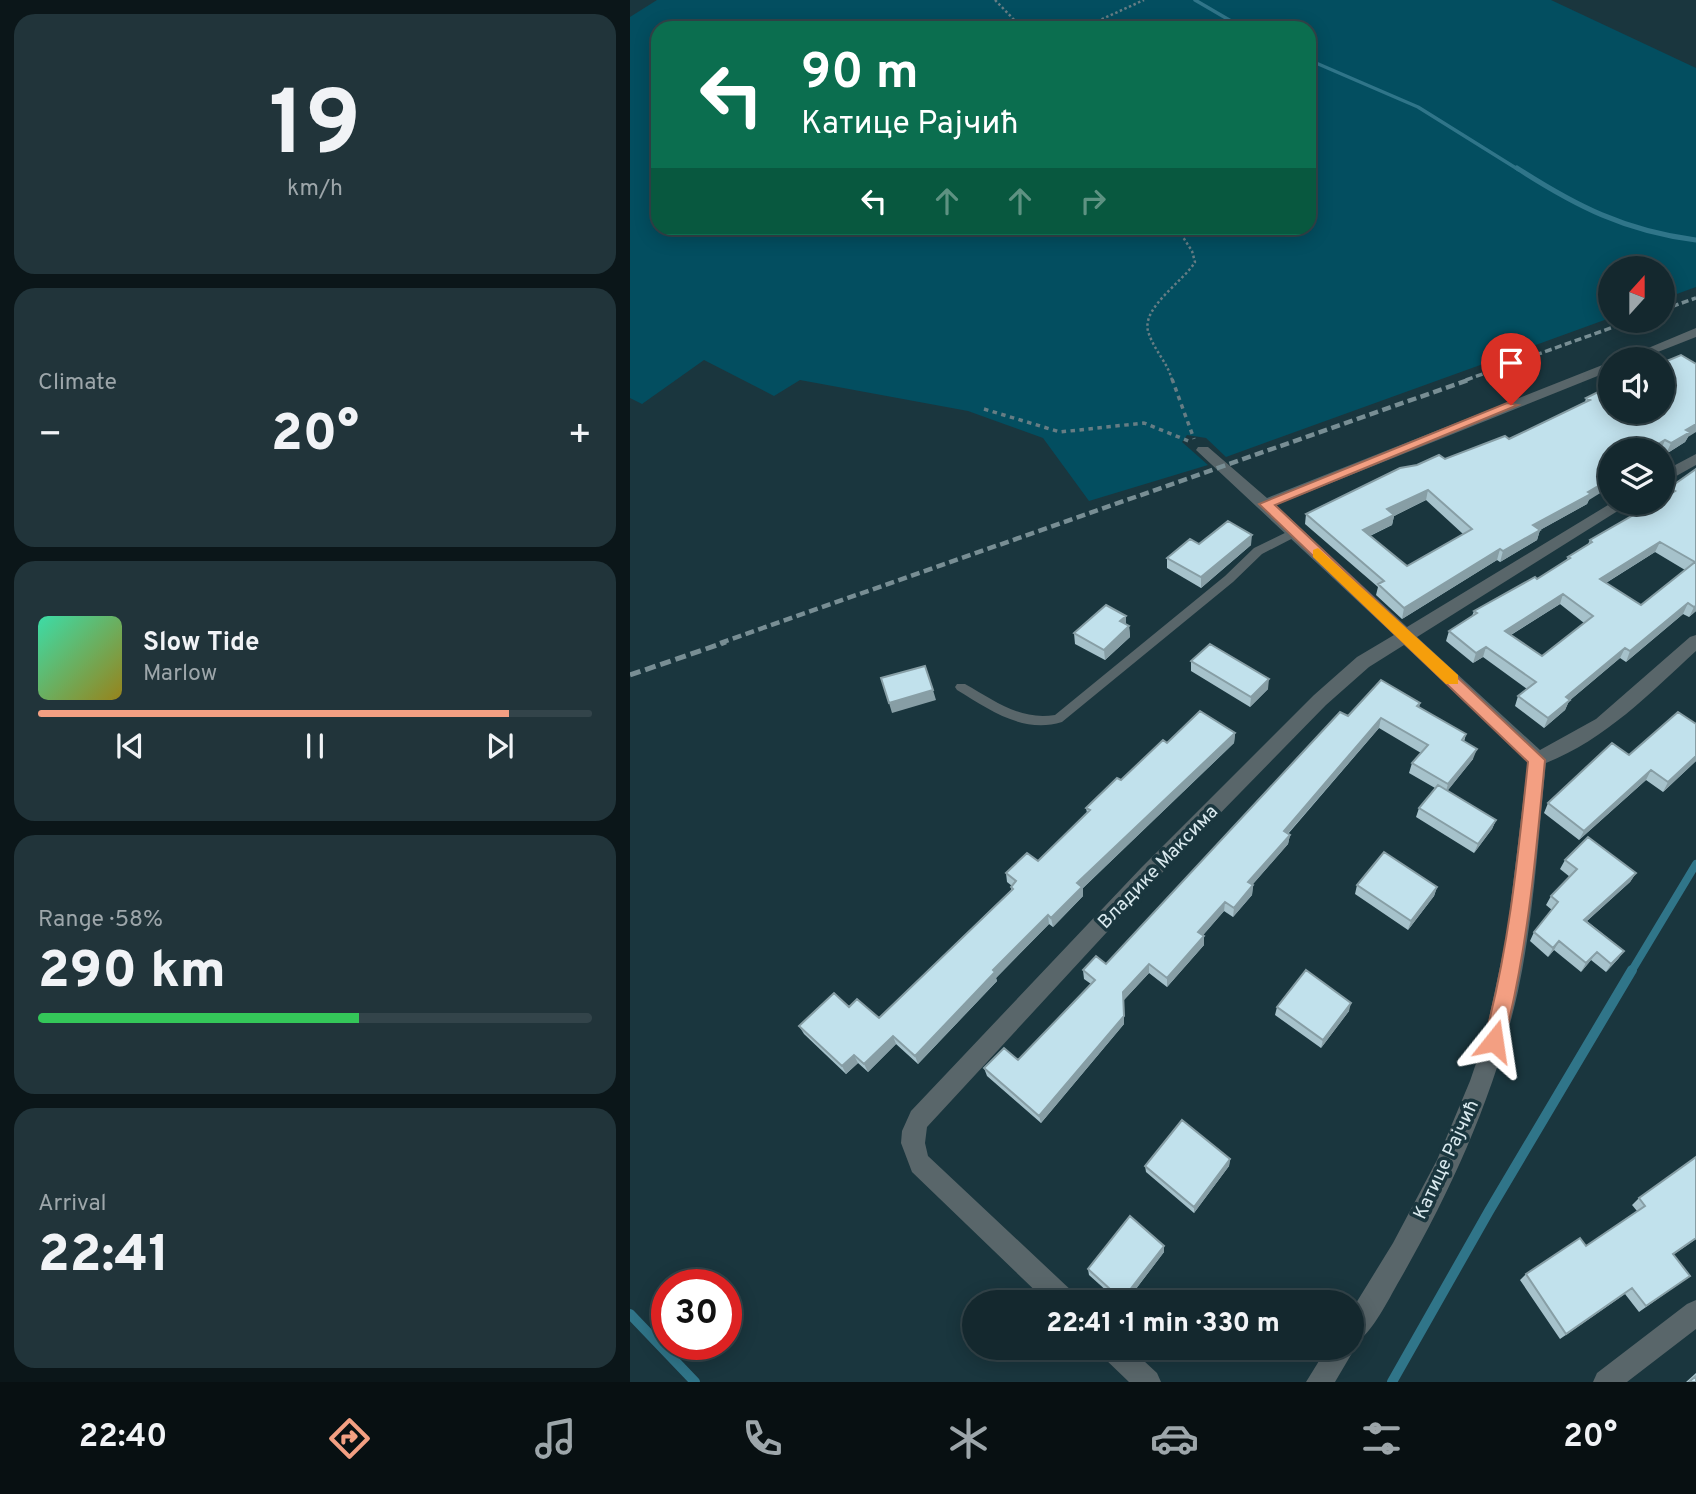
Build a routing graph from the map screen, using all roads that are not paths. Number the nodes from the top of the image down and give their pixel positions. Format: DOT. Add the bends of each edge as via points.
graph roads {
  1 [pos="1696,332"];
  2 [pos="1658,347"];
  3 [pos="1598,371"];
  4 [pos="1203,450"];
  5 [pos="1696,459"];
  6 [pos="1675,471"];
  7 [pos="1265,504"];
  8 [pos="1604,515"];
  9 [pos="1295,532"];
  10 [pos="1406,636"];
  11 [pos="1696,641"];
  12 [pos="961,687"];
  13 [pos="1537,760"];
  14 [pos="1052,1290"];
  15 [pos="1696,1312"];
  16 [pos="1364,1314"];
  17 [pos="1125,1360"];
  18 [pos="1334,1360"];
  19 [pos="1148,1382"];
  20 [pos="1319,1382"];
  21 [pos="1606,1382"];
  1 -- 2 [label="street"];
  3 -- 7 [label="street"];
  4 -- 7 [label="street"];
  5 -- 6 [label="street"];
  7 -- 9 [label="street"];
  8 -- 10 [label="street, Владике Максима"];
  9 -- 10 [label="street"];
  9 -- 12 [label="lane" via="1258,551 1058,719 1027,722"];
  10 -- 13 [label="street"];
  10 -- 14 [label="street, Владике Максима" via="1363,662 1310,710 941,1090 913,1129 912,1147 920,1164"];
  11 -- 13 [label="street" via="1587,737"];
  13 -- 16 [label="street, Катице Рајчић" via="1521,910 1488,1065 1446,1163"];
  15 -- 21 [label="street"];
  17 -- 19 [label="street"];
  18 -- 20 [label="street"];
}
